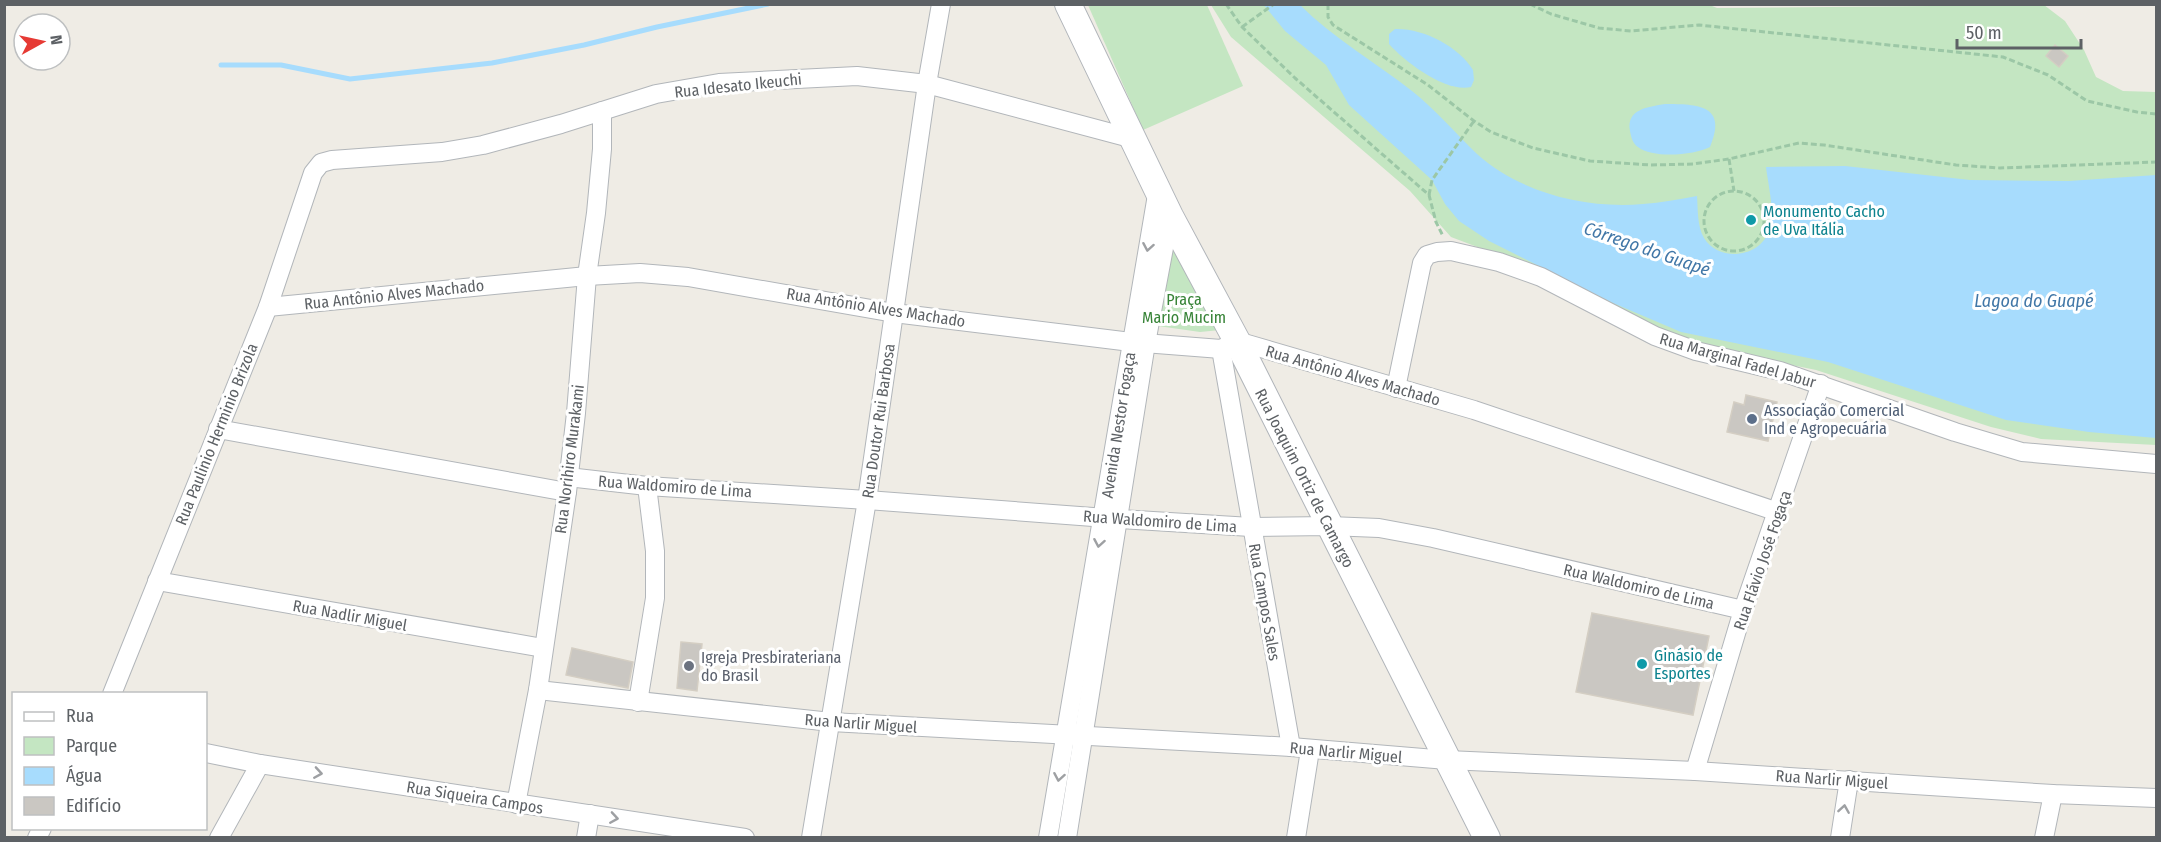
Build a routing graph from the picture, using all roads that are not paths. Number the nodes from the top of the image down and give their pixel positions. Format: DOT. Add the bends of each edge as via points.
graph roads {
  1 [pos="941,4"];
  2 [pos="1050,4"];
  3 [pos="1068,4"];
  4 [pos="927,84"];
  5 [pos="602,111"];
  6 [pos="1129,129"];
  7 [pos="313,172"];
  8 [pos="1158,189"];
  9 [pos="1170,216"];
  10 [pos="587,276"];
  11 [pos="268,307"];
  12 [pos="894,313"];
  13 [pos="1139,343"];
  14 [pos="1229,345"];
  15 [pos="1821,384"];
  16 [pos="1396,388"];
  17 [pos="218,429"];
  18 [pos="2157,464"];
  19 [pos="568,485"];
  20 [pos="647,486"];
  21 [pos="867,500"];
  22 [pos="1778,512"];
  23 [pos="1111,518"];
  24 [pos="1251,526"];
  25 [pos="1329,526"];
  26 [pos="157,581"];
  27 [pos="1743,610"];
  28 [pos="543,648"];
  29 [pos="538,690"];
  30 [pos="112,692"];
  31 [pos="638,702"];
  32 [pos="831,722"];
  33 [pos="1075,736"];
  34 [pos="1291,747"];
  35 [pos="1310,750"];
  36 [pos="207,753"];
  37 [pos="1447,760"];
  38 [pos="260,764"];
  39 [pos="1695,771"];
  40 [pos="1849,780"];
  41 [pos="2053,794"];
  42 [pos="2157,798"];
  43 [pos="516,804"];
  44 [pos="590,814"];
  45 [pos="219,837"];
  46 [pos="586,837"];
  47 [pos="745,837"];
  48 [pos="811,837"];
  49 [pos="1048,837"];
  50 [pos="1067,837"];
  51 [pos="1296,837"];
  52 [pos="1487,837"];
  53 [pos="1840,837"];
  54 [pos="2044,837"];
  1 -- 4 [label="street, Rua Doutor Rui Barbosa"];
  2 -- 6 [label="main road, Rua Joaquim Ortiz de Camargo" via="1082,73"];
  3 -- 6 [label="main road, Rua Joaquim Ortiz de Camargo"];
  4 -- 5 [label="street, Rua Idesato Ikeuchi" via="856,76 719,83 656,94"];
  4 -- 6 [label="street, Rua Idesato Ikeuchi"];
  4 -- 12 [label="street, Rua Doutor Rui Barbosa"];
  5 -- 7 [label="street, Rua Idesato Ikeuchi" via="483,145 332,160 321,163"];
  5 -- 10 [label="street, Rua Norihiro Murakami" via="602,149"];
  6 -- 8 [label="main road, Rua Joaquim Ortiz de Camargo"];
  7 -- 11 [label="street, Rua Paulinio Herminio Brizola"];
  8 -- 9 [label="main road, Rua Joaquim Ortiz de Camargo"];
  8 -- 13 [label="street, Avenida Nestor Fogaça, one-way"];
  9 -- 13 [label="street, Avenida Nestor Fogaça"];
  9 -- 14 [label="main road, Rua Joaquim Ortiz de Camargo"];
  10 -- 11 [label="street, Rua Antônio Alves Machado"];
  10 -- 12 [label="street, Rua Antônio Alves Machado" via="640,273 688,277"];
  10 -- 19 [label="street, Rua Norihiro Murakami"];
  11 -- 17 [label="street, Rua Paulinio Herminio Brizola"];
  12 -- 13 [label="street, Rua Antônio Alves Machado"];
  12 -- 21 [label="street, Rua Doutor Rui Barbosa"];
  13 -- 14 [label="street, Rua Antônio Alves Machado"];
  13 -- 23 [label="street, Avenida Nestor Fogaça"];
  14 -- 16 [label="street, Rua Antônio Alves Machado"];
  14 -- 24 [label="street, Rua Campos Sales"];
  14 -- 25 [label="main road, Rua Joaquim Ortiz de Camargo"];
  15 -- 16 [label="street, Rua Marginal Fadel Jabur" via="1696,351 1655,336 1541,277 1451,251 1427,255 1422,263"];
  15 -- 18 [label="street, Rua Marginal Fadel Jabur" via="2022,452"];
  15 -- 22 [label="street, Rua Flávio José Fogaça"];
  16 -- 22 [label="street, Rua Antônio Alves Machado" via="1474,410"];
  17 -- 19 [label="street, Rua Waldomiro de Lima"];
  17 -- 26 [label="street, Rua Paulinio Herminio Brizola"];
  19 -- 20 [label="street, Rua Waldomiro de Lima"];
  19 -- 28 [label="street, Rua Norihiro Murakami"];
  20 -- 21 [label="street, Rua Waldomiro de Lima"];
  20 -- 31 [label="street" via="655,551 655,598"];
  21 -- 23 [label="street, Rua Waldomiro de Lima"];
  21 -- 32 [label="street, Rua Doutor Rui Barbosa"];
  22 -- 27 [label="street, Rua Flávio José Fogaça"];
  23 -- 24 [label="street, Rua Waldomiro de Lima"];
  23 -- 33 [label="street, Avenida Nestor Fogaça"];
  24 -- 25 [label="street, Rua Waldomiro de Lima"];
  24 -- 34 [label="street, Rua Campos Sales"];
  25 -- 27 [label="street, Rua Waldomiro de Lima" via="1379,528 1433,537"];
  25 -- 37 [label="main road, Rua Joaquim Ortiz de Camargo"];
  26 -- 28 [label="street, Rua Nadlir Miguel"];
  26 -- 30 [label="street, Rua Paulinio Herminio Brizola"];
  27 -- 39 [label="street, Rua Flávio José Fogaça"];
  28 -- 29 [label="street, Rua Norihiro Murakami"];
  29 -- 31 [label="street, Rua Narlir Miguel"];
  29 -- 43 [label="street, Rua Norihiro Murakami"];
  31 -- 32 [label="street, Rua Narlir Miguel"];
  32 -- 33 [label="street, Rua Narlir Miguel"];
  32 -- 48 [label="street, Rua Doutor Rui Barbosa"];
  33 -- 34 [label="street, Rua Narlir Miguel"];
  33 -- 49 [label="street, Avenida Nestor Fogaça, one-way"];
  33 -- 50 [label="street, Avenida Nestor Fogaça"];
  34 -- 35 [label="street, Rua Narlir Miguel"];
  35 -- 37 [label="street, Rua Narlir Miguel"];
  35 -- 51 [label="street"];
  36 -- 38 [label="street, Rua Siqueira Campos"];
  37 -- 39 [label="street, Rua Narlir Miguel"];
  37 -- 52 [label="main road, Rua Joaquim Ortiz de Camargo"];
  38 -- 43 [label="street, Rua Siqueira Campos, one-way"];
  38 -- 45 [label="street"];
  39 -- 40 [label="street, Rua Narlir Miguel"];
  40 -- 41 [label="street, Rua Narlir Miguel"];
  53 -- 40 [label="street, one-way"];
  41 -- 42 [label="street, Rua Narlir Miguel"];
  41 -- 54 [label="street"];
  43 -- 44 [label="street, Rua Siqueira Campos"];
  44 -- 46 [label="street"];
  44 -- 47 [label="street, Rua Siqueira Campos, one-way"];
}
